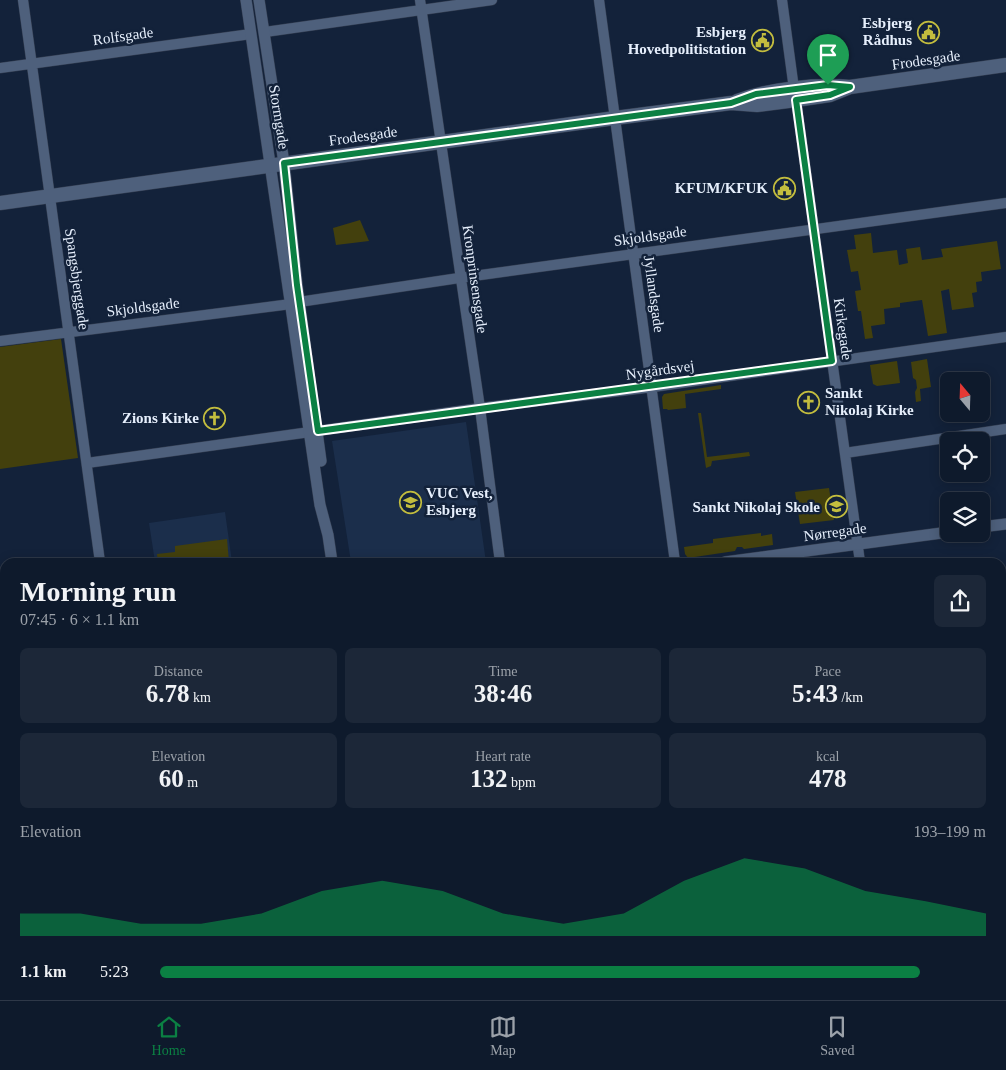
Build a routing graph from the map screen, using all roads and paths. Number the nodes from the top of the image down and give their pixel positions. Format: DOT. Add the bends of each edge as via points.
graph roads {
  1 [pos="23,0"];
  2 [pos="246,0"];
  3 [pos="259,0"];
  4 [pos="492,0"];
  5 [pos="599,0"];
  6 [pos="782,0"];
  7 [pos="420,5"];
  8 [pos="264,32"];
  9 [pos="250,34"];
  10 [pos="32,64"];
  11 [pos="1006,65"];
  12 [pos="0,68"];
  13 [pos="795,95"];
  14 [pos="615,118"];
  15 [pos="440,142"];
  16 [pos="277,164"];
  17 [pos="50,196"];
  18 [pos="0,203"];
  19 [pos="1006,203"];
  20 [pos="814,229"];
  21 [pos="633,254"];
  22 [pos="459,278"];
  23 [pos="295,303"];
  24 [pos="69,332"];
  25 [pos="1006,337"];
  26 [pos="0,341"];
  27 [pos="832,361"];
  28 [pos="653,387"];
  29 [pos="480,408"];
  30 [pos="1006,430"];
  31 [pos="314,432"];
  32 [pos="845,453"];
  33 [pos="86,464"];
  34 [pos="1006,524"];
  35 [pos="990,526"];
  36 [pos="940,533"];
  37 [pos="858,544"];
  38 [pos="99,558"];
  39 [pos="331,558"];
  40 [pos="499,558"];
  41 [pos="674,558"];
  42 [pos="755,558"];
  43 [pos="860,558"];
  1 -- 10 [label="street, Spangsbjerggade"];
  2 -- 9 [label="street, Stormgade"];
  3 -- 8 [label="street, Stormgade"];
  4 -- 7 [label="street"];
  5 -- 14 [label="street, Jyllandsgade"];
  6 -- 13 [label="street, Kirkegade"];
  7 -- 8 [label="street"];
  7 -- 15 [label="street, Kronprinsensgade"];
  8 -- 16 [label="street, Stormgade"];
  9 -- 10 [label="street, Rolfsgade"];
  9 -- 16 [label="street, Stormgade"];
  10 -- 12 [label="street, Rolfsgade"];
  10 -- 17 [label="street, Spangsbjerggade"];
  11 -- 13 [label="main road, Frodesgade" via="850,87 830,95"];
  13 -- 14 [label="main road, Frodesgade" via="757,105 731,103"];
  13 -- 20 [label="street, Kirkegade"];
  14 -- 15 [label="main road, Frodesgade"];
  14 -- 21 [label="street, Jyllandsgade"];
  15 -- 16 [label="main road, Frodesgade"];
  15 -- 22 [label="street, Kronprinsensgade"];
  16 -- 17 [label="main road, Frodesgade"];
  16 -- 23 [label="street, Stormgade"];
  17 -- 18 [label="main road, Frodesgade"];
  17 -- 24 [label="street, Spangsbjerggade"];
  19 -- 20 [label="street, Skjoldsgade"];
  20 -- 21 [label="street, Skjoldsgade"];
  20 -- 27 [label="street, Kirkegade"];
  21 -- 22 [label="street, Skjoldsgade"];
  21 -- 28 [label="street, Jyllandsgade"];
  22 -- 23 [label="street, Skjoldsgade"];
  22 -- 29 [label="street, Kronprinsensgade"];
  23 -- 24 [label="street, Skjoldsgade"];
  23 -- 31 [label="street, Stormgade"];
  24 -- 26 [label="street, Skjoldsgade"];
  24 -- 33 [label="street, Spangsbjerggade"];
  25 -- 27 [label="street, Nygårdsvej"];
  27 -- 28 [label="street, Nygårdsvej"];
  27 -- 32 [label="street, Kirkegade"];
  28 -- 29 [label="street, Nygårdsvej"];
  28 -- 41 [label="street, Jyllandsgade"];
  29 -- 31 [label="street, Nygårdsvej"];
  29 -- 40 [label="street, Kronprinsensgade"];
  30 -- 32 [label="street"];
  31 -- 33 [label="street, Nygårdsvej"];
  31 -- 39 [label="street, Stormgade" via="320,505"];
  32 -- 37 [label="street, Kirkegade"];
  33 -- 38 [label="street, Spangsbjerggade"];
  34 -- 35 [label="street"];
  36 -- 37 [label="street, Nørregade"];
  37 -- 42 [label="street, Nørregade"];
  37 -- 43 [label="street, Kirkegade"];
}
